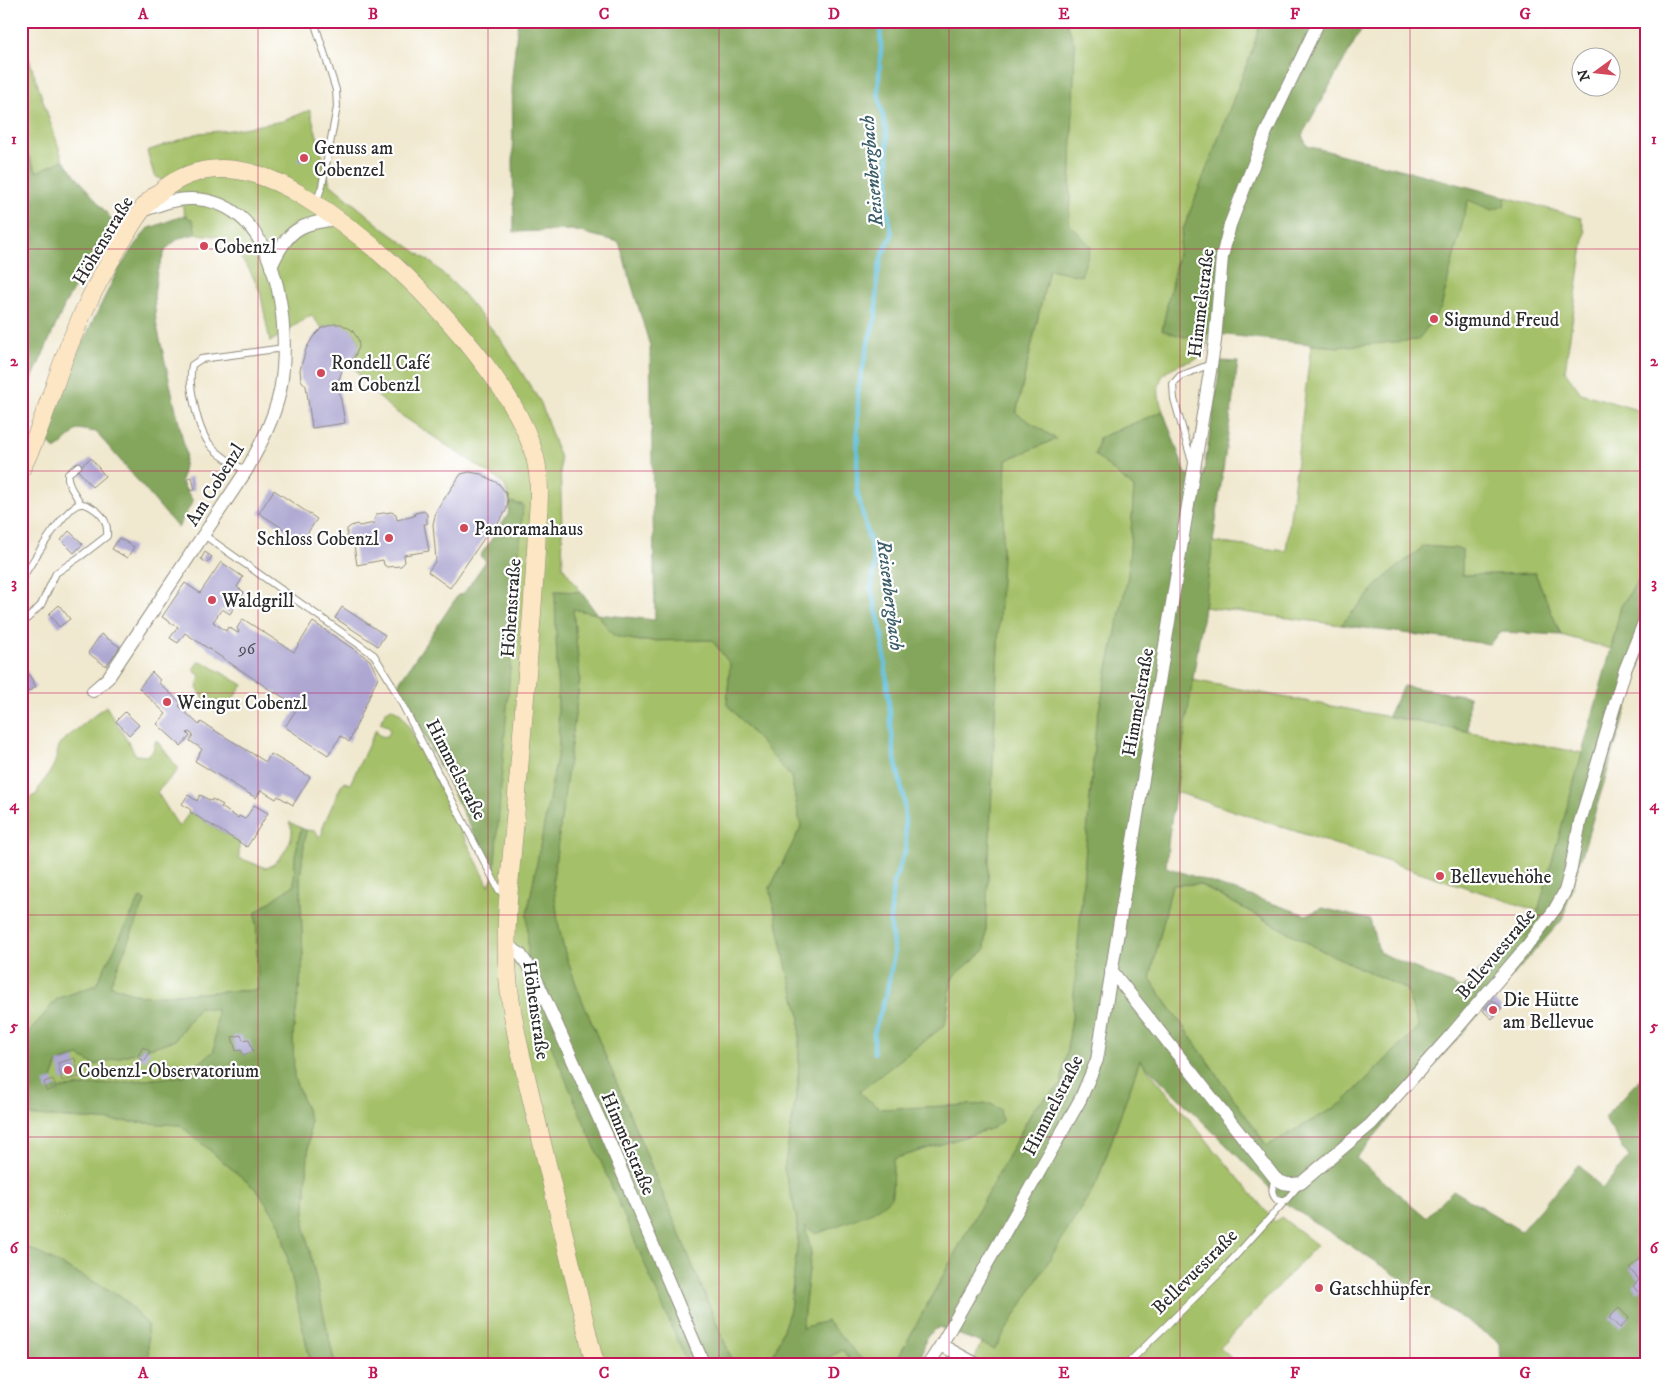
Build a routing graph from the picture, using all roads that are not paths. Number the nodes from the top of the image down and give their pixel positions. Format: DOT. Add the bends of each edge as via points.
graph roads {
  1 [pos="314,21"];
  2 [pos="1319,21"];
  3 [pos="315,204"];
  4 [pos="139,212"];
  5 [pos="338,220"];
  6 [pos="272,267"];
  7 [pos="284,348"];
  8 [pos="1211,364"];
  9 [pos="78,466"];
  10 [pos="1194,468"];
  11 [pos="21,470"];
  12 [pos="246,471"];
  13 [pos="80,504"];
  14 [pos="204,535"];
  15 [pos="21,580"];
  16 [pos="1647,615"];
  17 [pos="21,625"];
  18 [pos="93,691"];
  19 [pos="509,900"];
  20 [pos="507,945"];
  21 [pos="1111,970"];
  22 [pos="1279,1181"];
  23 [pos="1301,1183"];
  24 [pos="1285,1202"];
  25 [pos="941,1345"];
  26 [pos="595,1365"];
  27 [pos="704,1365"];
  28 [pos="928,1365"];
  29 [pos="978,1365"];
  30 [pos="1126,1365"];
  1 -- 3 [label="lane" via="336,90 337,106 322,186"];
  2 -- 8 [label="street, Himmelstraße" via="1266,132 1230,225 1222,257"];
  3 -- 4 [label="street, Höhenstraße" via="268,177 227,169 202,172 177,181 165,187"];
  3 -- 5 [label="street, Höhenstraße"];
  4 -- 6 [label="street, Am Cobenzl" via="166,202 192,199 225,207 242,218 256,234"];
  4 -- 11 [label="street, Höhenstraße" via="85,309"];
  5 -- 6 [label="street" via="316,222 297,229 285,240"];
  5 -- 19 [label="street, Höhenstraße" via="418,287 460,334 516,410 535,458 540,484"];
  6 -- 7 [label="street, Am Cobenzl" via="282,305"];
  7 -- 12 [label="street, Am Cobenzl" via="275,408 262,443"];
  7 -- 12 [label="lane" via="201,358 192,365 190,385 206,441 220,455"];
  8 -- 10 [label="street, Himmelstraße"];
  8 -- 10 [label="lane" via="1180,376 1173,384 1174,400"];
  9 -- 13 [label="lane" via="68,474 68,479"];
  10 -- 21 [label="street, Himmelstraße"];
  12 -- 14 [label="street, Am Cobenzl"];
  13 -- 15 [label="lane" via="73,506 46,540"];
  13 -- 17 [label="lane" via="98,512 106,522 107,536 56,572 41,605"];
  14 -- 18 [label="street, Am Cobenzl" via="108,678"];
  14 -- 19 [label="lane, Himmelstraße" via="374,655 498,890"];
  16 -- 23 [label="street, Bellevuestraße" via="1619,689 1580,822 1565,891 1555,909 1452,1034 1371,1124"];
  19 -- 20 [label="street, Höhenstraße"];
  20 -- 26 [label="street, Höhenstraße" via="516,1035"];
  20 -- 27 [label="street, Himmelstraße" via="520,954 534,974"];
  21 -- 22 [label="street"];
  21 -- 25 [label="street, Himmelstraße" via="1097,1060 1088,1082"];
  22 -- 23 [label="street" via="1293,1185"];
  22 -- 24 [label="lane" via="1272,1187 1272,1196"];
  23 -- 24 [label="lane, Bellevuestraße"];
  24 -- 30 [label="lane, Bellevuestraße" via="1221,1272"];
  25 -- 28 [label="street, Himmelstraße"];
  25 -- 29 [label="street"];
}
